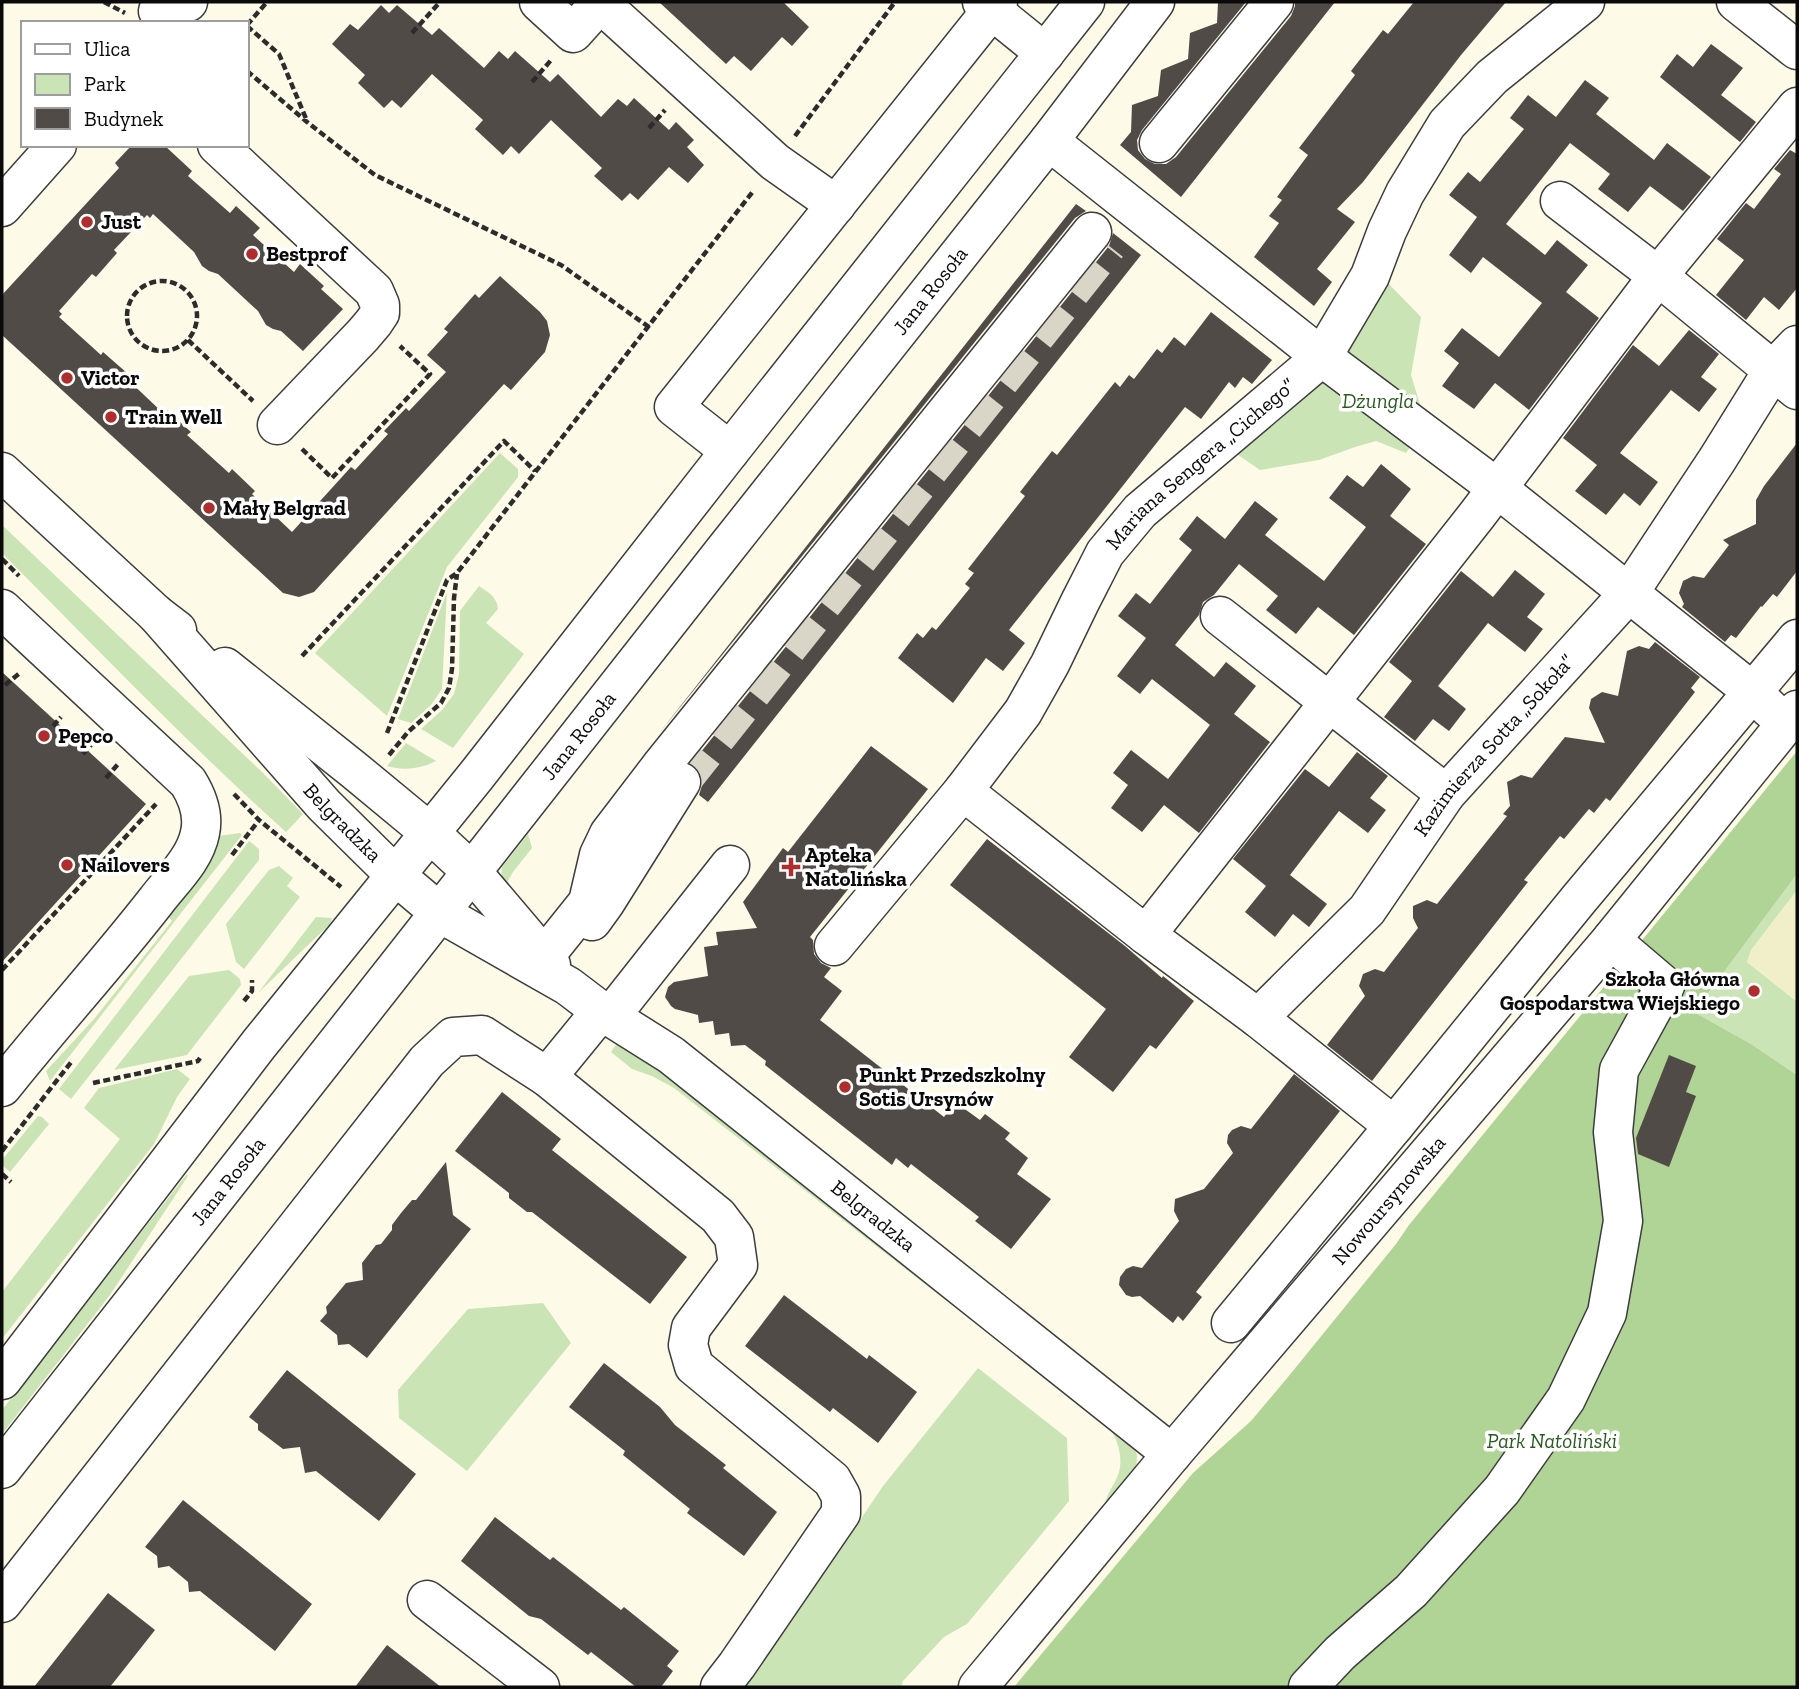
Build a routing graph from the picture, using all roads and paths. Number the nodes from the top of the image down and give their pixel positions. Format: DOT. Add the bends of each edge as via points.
graph roads {
  1 [pos="267,2"];
  2 [pos="440,2"];
  3 [pos="539,2"];
  4 [pos="600,2"];
  5 [pos="895,2"];
  6 [pos="1085,2"];
  7 [pos="1155,2"];
  8 [pos="1274,2"];
  9 [pos="1585,2"];
  10 [pos="1736,2"];
  11 [pos="991,4"];
  12 [pos="248,24"];
  13 [pos="248,26"];
  14 [pos="412,33"];
  15 [pos="1797,50"];
  16 [pos="1045,53"];
  17 [pos="248,72"];
  18 [pos="1797,107"];
  19 [pos="307,122"];
  20 [pos="1048,141"];
  21 [pos="1159,143"];
  22 [pos="55,147"];
  23 [pos="219,147"];
  24 [pos="775,162"];
  25 [pos="1560,201"];
  26 [pos="836,205"];
  27 [pos="2,207"];
  28 [pos="1092,232"];
  29 [pos="1658,276"];
  30 [pos="374,322"];
  31 [pos="649,327"];
  32 [pos="188,340"];
  33 [pos="1322,357"];
  34 [pos="1789,368"];
  35 [pos="277,425"];
  36 [pos="730,451"];
  37 [pos="536,471"];
  38 [pos="2,472"];
  39 [pos="1497,488"];
  40 [pos="457,573"];
  41 [pos="1629,593"];
  42 [pos="2,609"];
  43 [pos="156,614"];
  44 [pos="1220,616"];
  45 [pos="1797,639"];
  46 [pos="302,656"];
  47 [pos="1753,692"];
  48 [pos="1330,701"];
  49 [pos="1792,716"];
  50 [pos="61,717"];
  51 [pos="53,726"];
  52 [pos="387,733"];
  53 [pos="91,745"];
  54 [pos="83,754"];
  55 [pos="382,764"];
  56 [pos="681,782"];
  57 [pos="963,791"];
  58 [pos="1446,794"];
  59 [pos="156,804"];
  60 [pos="429,832"];
  61 [pos="730,865"];
  62 [pos="472,872"];
  63 [pos="395,875"];
  64 [pos="608,875"];
  65 [pos="440,912"];
  66 [pos="1146,934"];
  67 [pos="1611,940"];
  68 [pos="834,946"];
  69 [pos="2,970"];
  70 [pos="556,971"];
  71 [pos="252,980"];
  72 [pos="237,1011"];
  73 [pos="606,1014"];
  74 [pos="1258,1018"];
  75 [pos="206,1051"];
  76 [pos="547,1077"];
  77 [pos="93,1083"];
  78 [pos="2,1087"];
  79 [pos="1394,1126"];
  80 [pos="2,1174"];
  81 [pos="11,1182"];
  82 [pos="1231,1323"];
  83 [pos="2,1380"];
  84 [pos="1172,1454"];
  85 [pos="2,1469"];
  86 [pos="427,1600"];
  87 [pos="2,1603"];
  88 [pos="1309,1686"];
  89 [pos="540,1687"];
  90 [pos="720,1687"];
  91 [pos="978,1687"];
  1 -- 12 [label="path"];
  2 -- 14 [label="path"];
  3 -- 4 [label="street" via="573,33"];
  4 -- 24 [label="street"];
  5 -- 24 [label="path"];
  6 -- 16 [label="street"];
  7 -- 20 [label="street, Jana Rosoła"];
  8 -- 21 [label="street"];
  9 -- 33 [label="street, Mariana Sengera „Cichego”" via="1492,77 1447,124 1405,193 1370,276"];
  10 -- 15 [label="street"];
  11 -- 16 [label="street"];
  11 -- 26 [label="street"];
  13 -- 19 [label="path" via="279,54"];
  16 -- 36 [label="street"];
  17 -- 19 [label="path"];
  18 -- 29 [label="street"];
  19 -- 31 [label="path" via="375,175 561,265"];
  20 -- 33 [label="street"];
  20 -- 62 [label="street, Jana Rosoła"];
  22 -- 27 [label="street"];
  23 -- 30 [label="street" via="374,291 380,305"];
  24 -- 26 [label="street"];
  24 -- 31 [label="path"];
  25 -- 29 [label="street"];
  26 -- 36 [label="street" via="674,407"];
  28 -- 64 [label="street" via="608,834 599,855"];
  29 -- 34 [label="street"];
  29 -- 39 [label="street"];
  30 -- 35 [label="street"];
  30 -- 35 [label="path" via="430,374 332,478"];
  31 -- 37 [label="path"];
  32 -- 32 [label="path" via="195,330 196,307 183,288 159,281 137,291 126,314 134,338 143,346 167,352"];
  32 -- 35 [label="path"];
  33 -- 39 [label="street"];
  33 -- 57 [label="street, Mariana Sengera „Cichego”" via="1140,511 1105,553 1023,712"];
  34 -- 41 [label="street, Kazimierza Sotta „Sokoła”" via="1717,460"];
  36 -- 60 [label="street"];
  37 -- 40 [label="path"];
  37 -- 46 [label="path" via="503,441"];
  38 -- 43 [label="street, Belgradzka"];
  39 -- 41 [label="street"];
  39 -- 48 [label="street"];
  40 -- 52 [label="path" via="447,580"];
  40 -- 55 [label="path" via="449,688 441,703 408,732"];
  41 -- 47 [label="street"];
  41 -- 58 [label="street, Kazimierza Sotta „Sokoła”"];
  42 -- 78 [label="street" via="188,782 201,814 201,831 190,858"];
  43 -- 60 [label="street, Belgradzka"];
  43 -- 63 [label="street, Belgradzka" via="324,805"];
  44 -- 48 [label="street"];
  45 -- 47 [label="street"];
  47 -- 49 [label="street"];
  47 -- 79 [label="street"];
  48 -- 58 [label="street"];
  48 -- 66 [label="street"];
  49 -- 67 [label="street, Nowoursynowska"];
  50 -- 51 [label="path"];
  53 -- 54 [label="path"];
  56 -- 64 [label="street"];
  57 -- 66 [label="street"];
  57 -- 68 [label="street, Mariana Sengera „Cichego”"];
  58 -- 74 [label="street, Kazimierza Sotta „Sokoła”" via="1367,910"];
  59 -- 69 [label="path"];
  60 -- 62 [label="street, Belgradzka"];
  60 -- 63 [label="street"];
  61 -- 73 [label="street"];
  62 -- 65 [label="street, Jana Rosoła"];
  62 -- 70 [label="street, Belgradzka"];
  63 -- 65 [label="street, Belgradzka"];
  63 -- 83 [label="street" via="259,1044"];
  64 -- 70 [label="street"];
  65 -- 70 [label="street, Belgradzka"];
  65 -- 85 [label="street, Jana Rosoła"];
  66 -- 74 [label="street"];
  67 -- 84 [label="street, Nowoursynowska"];
  67 -- 88 [label="street" via="1665,986 1619,1070 1613,1132 1623,1221 1607,1313 1566,1398 1502,1490 1411,1591"];
  70 -- 73 [label="street, Belgradzka"];
  71 -- 72 [label="path" via="252,991"];
  73 -- 76 [label="street"];
  73 -- 84 [label="street, Belgradzka" via="671,1055"];
  74 -- 79 [label="street"];
  75 -- 77 [label="path" via="198,1061"];
  76 -- 87 [label="street" via="482,1035 453,1037 427,1060"];
  76 -- 90 [label="street" via="718,1216 734,1237 738,1265 691,1328 688,1345 694,1366 832,1480 841,1496 841,1513"];
  79 -- 82 [label="street"];
  80 -- 81 [label="path"];
  84 -- 91 [label="street, Nowoursynowska"];
  86 -- 89 [label="street"];
}
